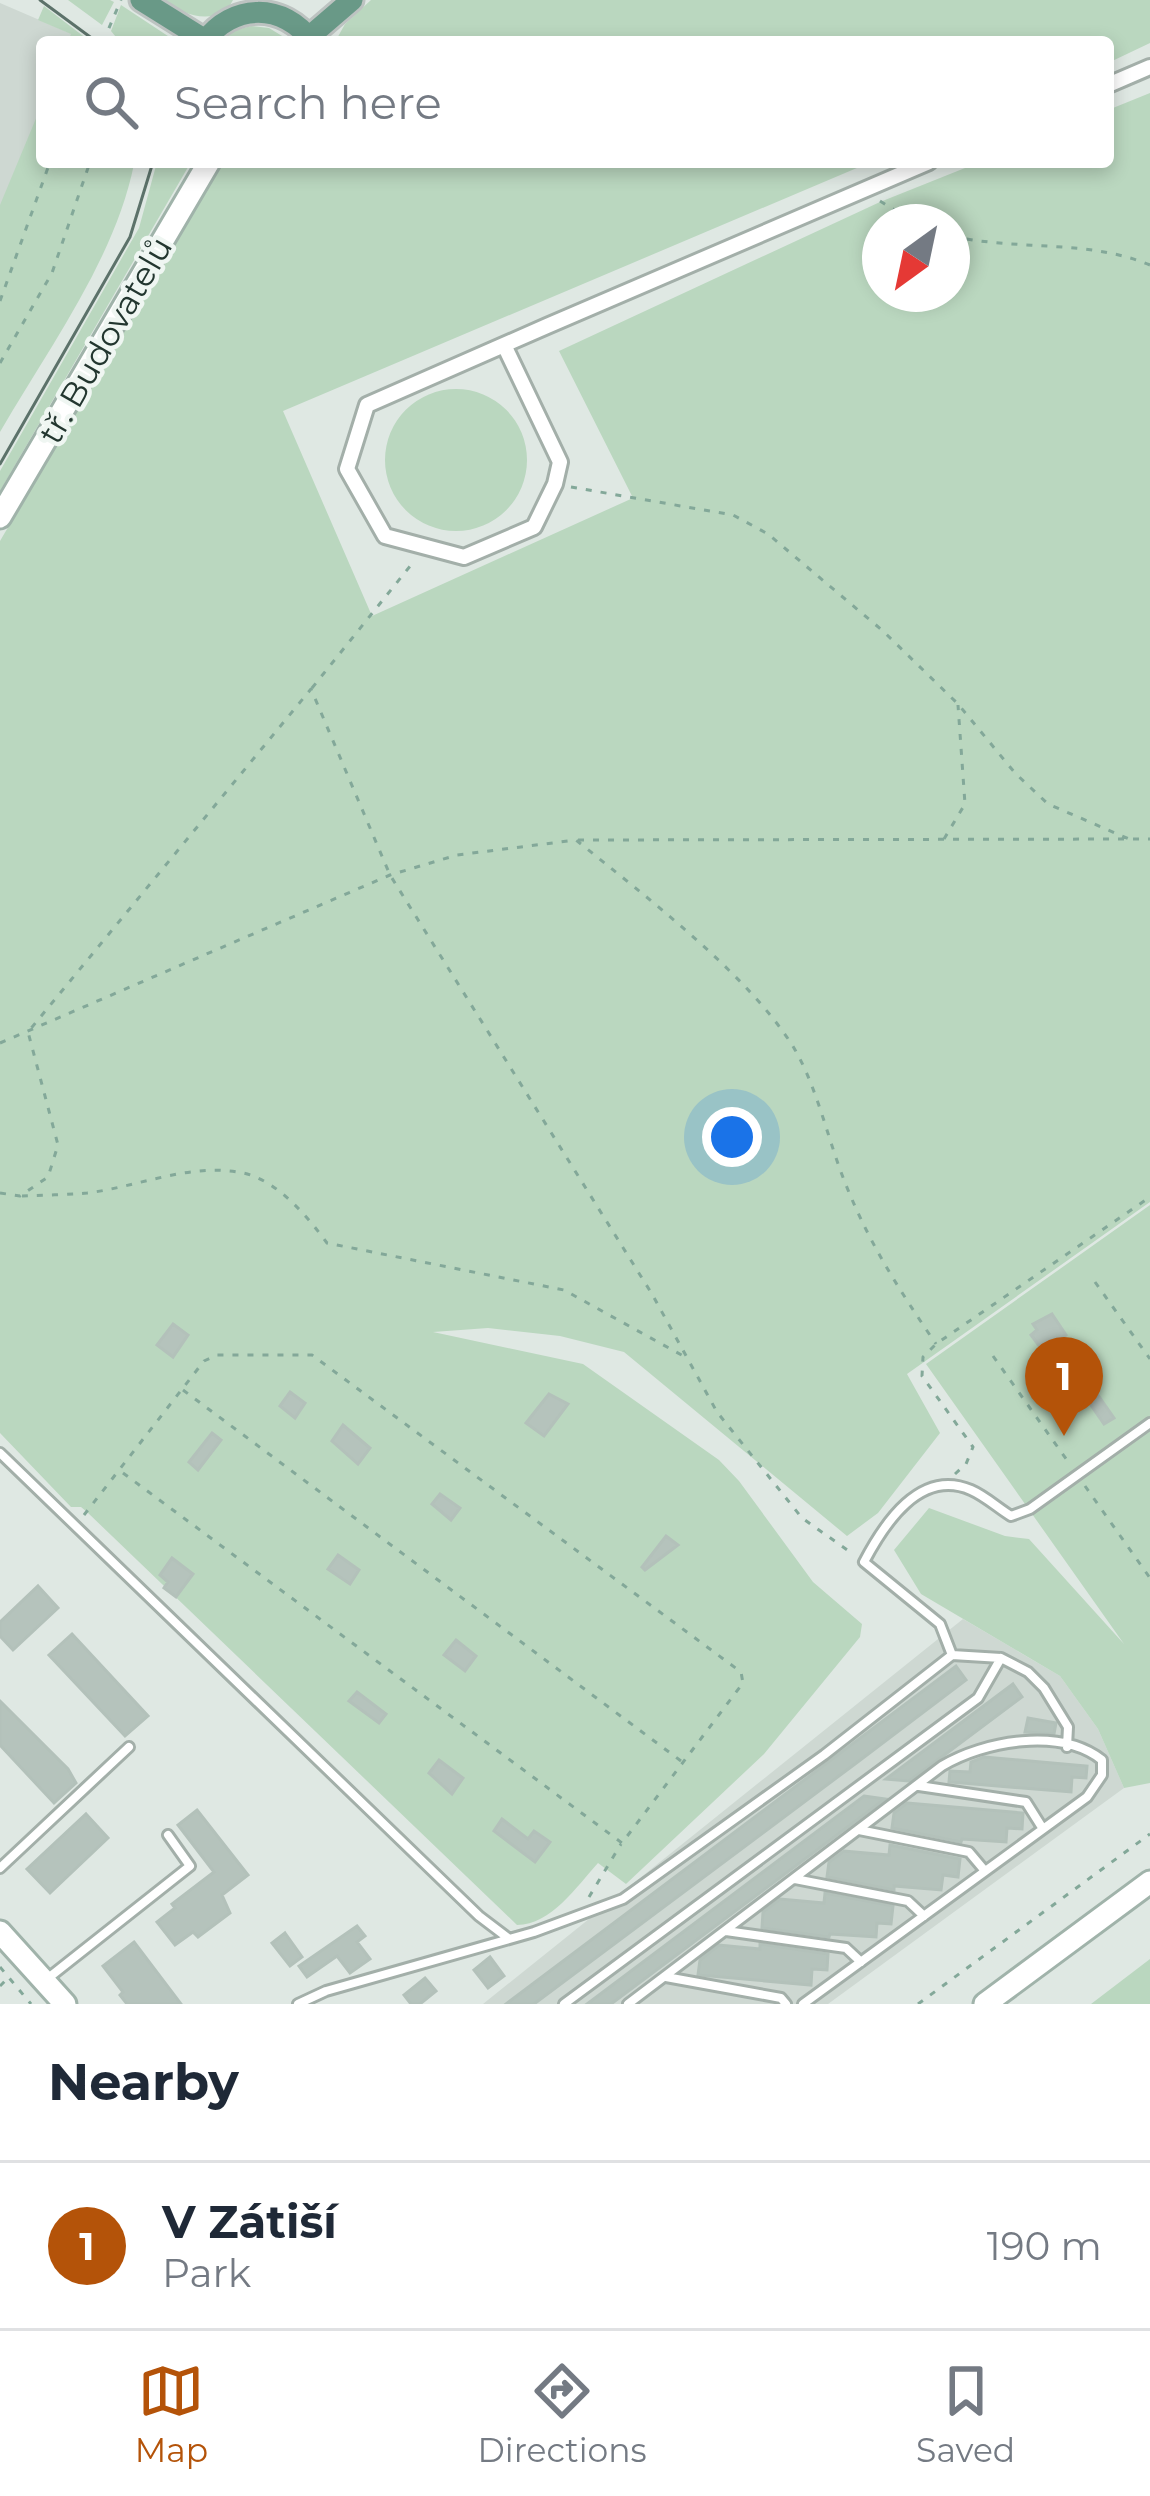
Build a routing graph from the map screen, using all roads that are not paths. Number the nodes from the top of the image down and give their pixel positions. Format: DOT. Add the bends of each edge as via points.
graph roads {
  1 [pos="141,0"];
  2 [pos="352,0"];
  3 [pos="250,6"];
  4 [pos="197,36"];
  5 [pos="210,36"];
  6 [pos="306,36"];
  7 [pos="314,36"];
  8 [pos="1150,67"];
  9 [pos="1114,82"];
  10 [pos="205,168"];
  11 [pos="915,168"];
  12 [pos="503,345"];
  13 [pos="0,517"];
  14 [pos="1150,1423"];
  15 [pos="0,1453"];
  16 [pos="952,1654"];
  17 [pos="1001,1658"];
  18 [pos="129,1747"];
  19 [pos="1067,1747"];
  20 [pos="918,1786"];
  21 [pos="1043,1828"];
  22 [pos="858,1830"];
  23 [pos="168,1835"];
  24 [pos="0,1868"];
  25 [pos="985,1871"];
  26 [pos="794,1878"];
  27 [pos="1150,1882"];
  28 [pos="924,1916"];
  29 [pos="725,1930"];
  30 [pos="0,1932"];
  31 [pos="509,1939"];
  32 [pos="861,1962"];
  33 [pos="664,1976"];
  34 [pos="46,1980"];
  35 [pos="64,2004"];
  36 [pos="298,2004"];
  37 [pos="564,2004"];
  38 [pos="628,2004"];
  39 [pos="786,2004"];
  40 [pos="803,2004"];
  41 [pos="985,2004"];
  1 -- 4 [label="main road"];
  2 -- 7 [label="main road"];
  3 -- 5 [label="main road"];
  3 -- 6 [label="main road" via="283,16"];
  8 -- 9 [label="street"];
  10 -- 13 [label="street, tř. Budovatelů"];
  11 -- 12 [label="street"];
  12 -- 12 [label="street" via="367,405 346,469 386,536 464,557 534,527 560,462"];
  14 -- 16 [label="lane" via="1030,1509 1011,1516 969,1489 943,1485 920,1490 877,1538 864,1562 940,1624"];
  15 -- 31 [label="lane"];
  16 -- 17 [label="lane"];
  16 -- 31 [label="lane" via="623,1899"];
  17 -- 19 [label="lane" via="1044,1688 1068,1727"];
  17 -- 37 [label="lane" via="978,1698"];
  18 -- 24 [label="lane"];
  19 -- 20 [label="lane" via="1040,1741 971,1749"];
  19 -- 21 [label="lane" via="1102,1760 1102,1775 1087,1797"];
  20 -- 21 [label="lane" via="1027,1802"];
  20 -- 22 [label="lane"];
  21 -- 25 [label="lane"];
  22 -- 25 [label="lane" via="969,1852"];
  22 -- 26 [label="lane"];
  23 -- 34 [label="lane" via="190,1866"];
  25 -- 28 [label="lane"];
  26 -- 28 [label="lane" via="908,1901"];
  26 -- 29 [label="lane"];
  27 -- 41 [label="street"];
  28 -- 32 [label="lane"];
  29 -- 32 [label="lane" via="846,1948"];
  29 -- 33 [label="lane"];
  30 -- 34 [label="street"];
  31 -- 36 [label="lane"];
  32 -- 40 [label="lane"];
  33 -- 38 [label="lane"];
  33 -- 39 [label="lane"];
  34 -- 35 [label="street"];
}
